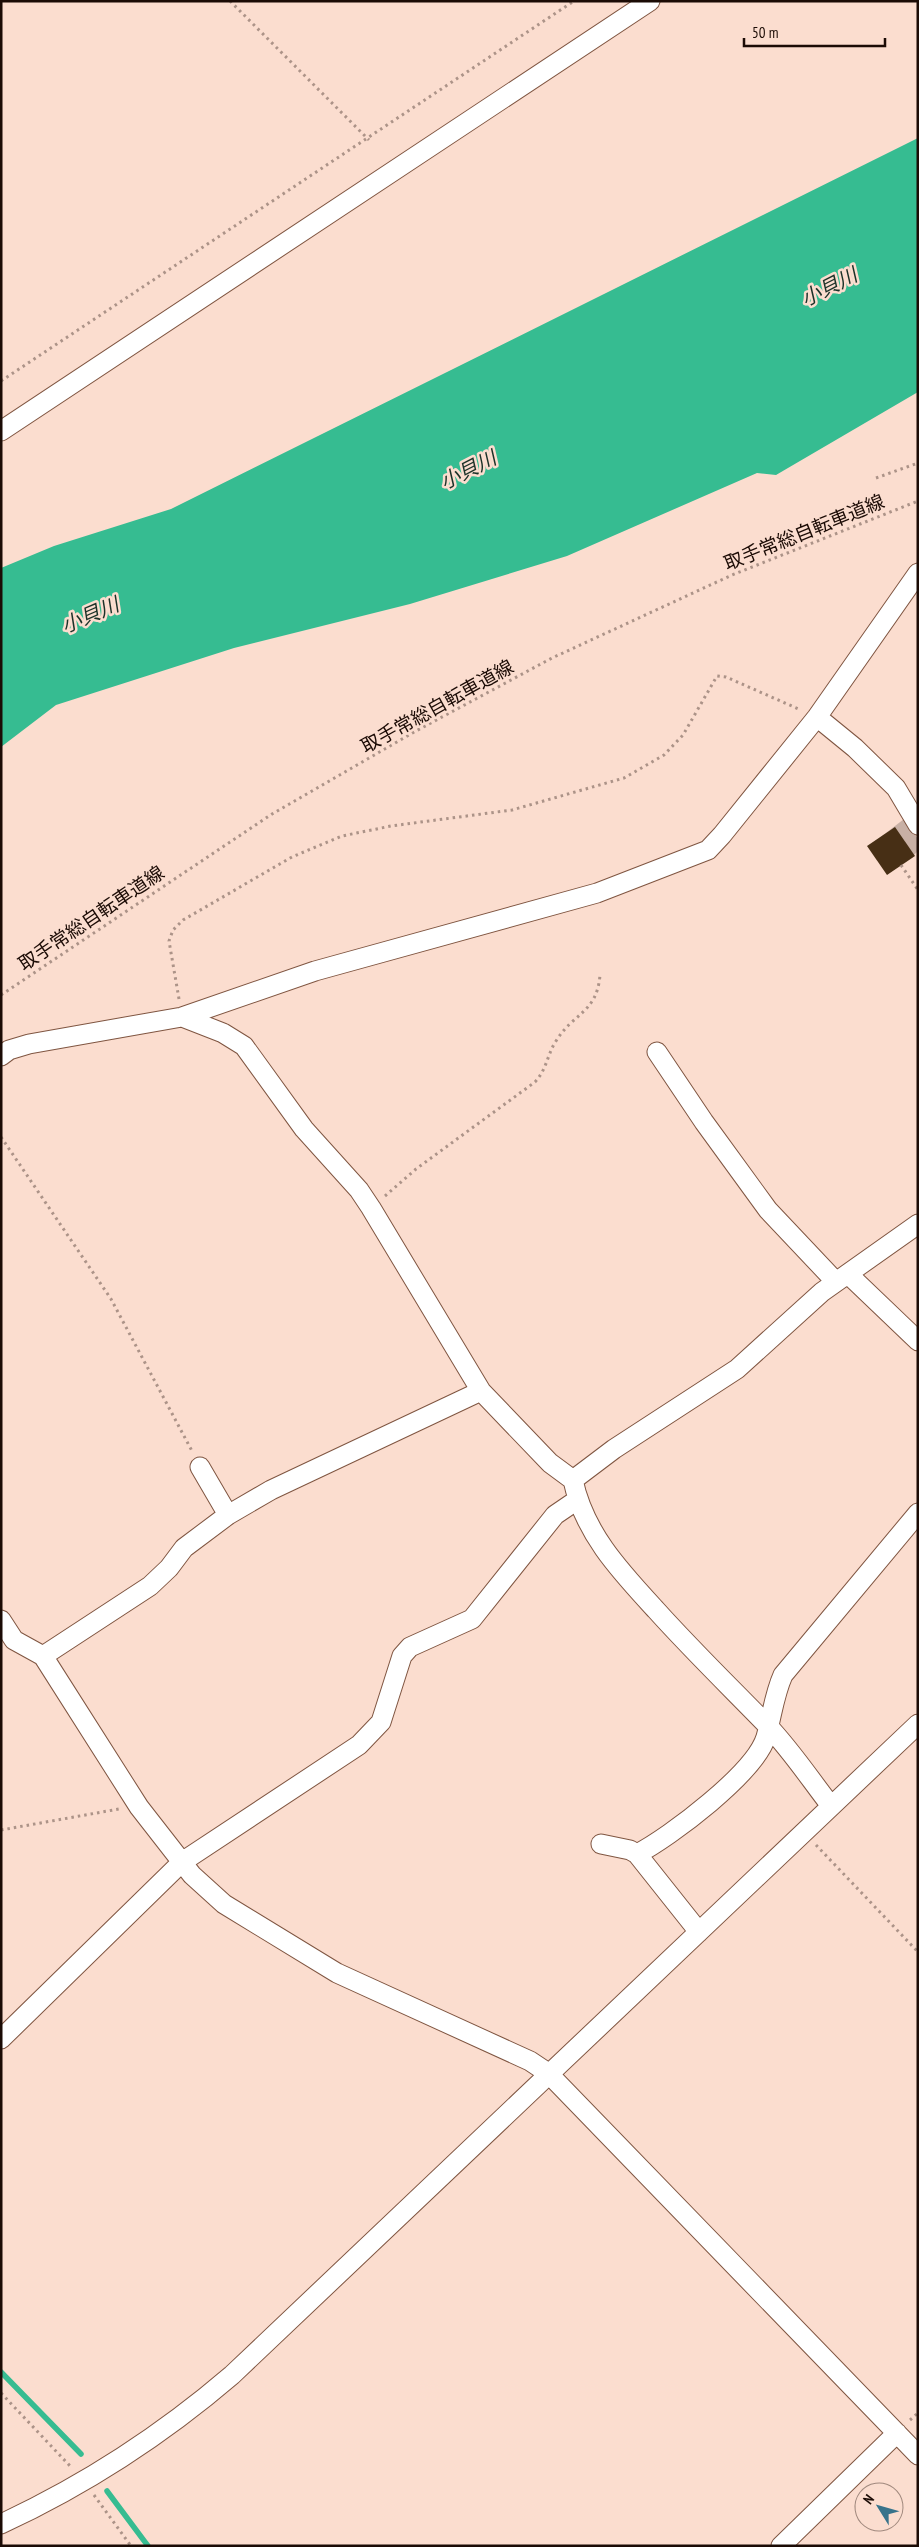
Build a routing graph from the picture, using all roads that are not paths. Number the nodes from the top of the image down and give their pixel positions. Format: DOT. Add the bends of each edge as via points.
graph roads {
  1 [pos="650,1"];
  2 [pos="1,431"];
  3 [pos="918,573"];
  4 [pos="817,717"];
  5 [pos="918,825"];
  6 [pos="182,1017"];
  7 [pos="657,1052"];
  8 [pos="1,1056"];
  9 [pos="918,1224"];
  10 [pos="842,1278"];
  11 [pos="918,1341"];
  12 [pos="481,1392"];
  13 [pos="200,1467"];
  14 [pos="573,1480"];
  15 [pos="577,1500"];
  16 [pos="918,1513"];
  17 [pos="228,1515"];
  18 [pos="1,1620"];
  19 [pos="43,1656"];
  20 [pos="918,1724"];
  21 [pos="767,1725"];
  22 [pos="831,1806"];
  23 [pos="601,1844"];
  24 [pos="636,1854"];
  25 [pos="182,1862"];
  26 [pos="699,1932"];
  27 [pos="1,2038"];
  28 [pos="548,2074"];
  29 [pos="897,2433"];
  30 [pos="918,2455"];
  31 [pos="1,2524"];
  32 [pos="781,2546"];
  1 -- 2 [label="street"];
  3 -- 4 [label="street"];
  4 -- 5 [label="street" via="896,788"];
  4 -- 6 [label="street" via="708,850 597,893 315,971"];
  6 -- 8 [label="street" via="29,1044 8,1050"];
  6 -- 12 [label="street" via="223,1032 244,1046 304,1128 359,1190"];
  7 -- 10 [label="street" via="768,1210"];
  9 -- 10 [label="street"];
  10 -- 11 [label="street"];
  10 -- 14 [label="street" via="799,1311 737,1369 614,1449"];
  12 -- 14 [label="street" via="550,1463"];
  12 -- 17 [label="street" via="271,1490"];
  13 -- 17 [label="street"];
  14 -- 15 [label="street"];
  15 -- 21 [label="street" via="591,1531 622,1574"];
  15 -- 25 [label="street" via="556,1514 472,1619 410,1647 402,1656 381,1722 360,1745"];
  16 -- 21 [label="street" via="790,1664 775,1694"];
  17 -- 19 [label="street" via="184,1548 150,1586"];
  18 -- 19 [label="street" via="14,1640"];
  19 -- 25 [label="street" via="139,1807"];
  20 -- 22 [label="street"];
  21 -- 22 [label="street"];
  21 -- 24 [label="street" via="761,1747 733,1781 681,1826"];
  22 -- 26 [label="street"];
  23 -- 24 [label="street"];
  24 -- 26 [label="street"];
  25 -- 27 [label="street"];
  25 -- 28 [label="street" via="224,1904 337,1973 530,2061"];
  26 -- 28 [label="street"];
  28 -- 29 [label="street"];
  28 -- 31 [label="street" via="264,2346 203,2400 116,2462 38,2507"];
  29 -- 30 [label="street"];
  29 -- 32 [label="street"];
}
